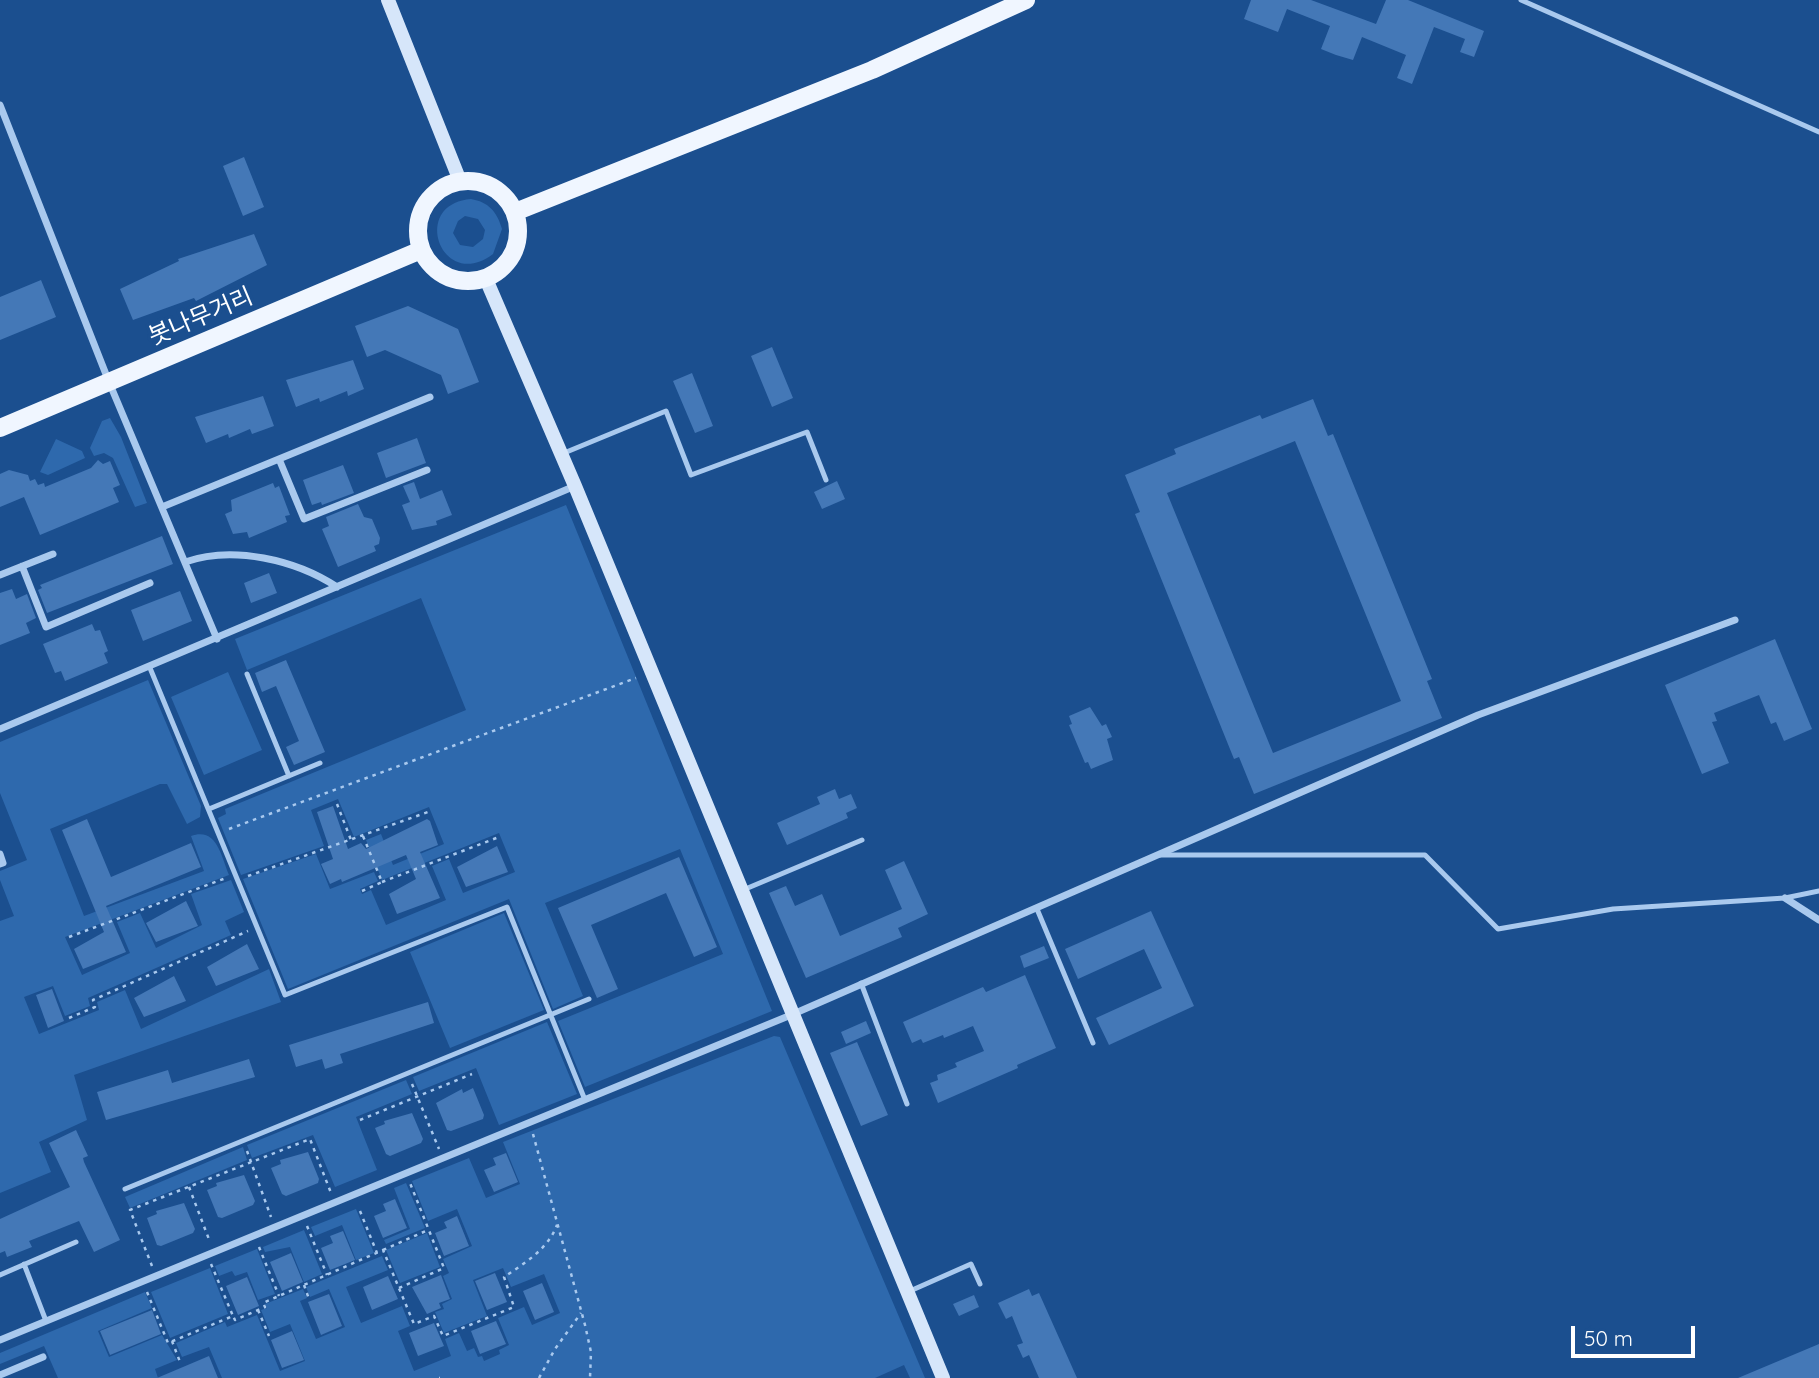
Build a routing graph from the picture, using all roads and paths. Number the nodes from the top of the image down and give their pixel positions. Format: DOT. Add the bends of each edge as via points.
graph roads {
  1 [pos="388,0"];
  2 [pos="1026,0"];
  3 [pos="1521,0"];
  4 [pos="0,106"];
  5 [pos="1819,132"];
  6 [pos="460,181"];
  7 [pos="515,212"];
  8 [pos="421,250"];
  9 [pos="486,279"];
  10 [pos="109,382"];
  11 [pos="430,397"];
  12 [pos="0,428"];
  13 [pos="561,454"];
  14 [pos="279,459"];
  15 [pos="428,470"];
  16 [pos="826,480"];
  17 [pos="575,486"];
  18 [pos="162,507"];
  19 [pos="53,554"];
  20 [pos="185,562"];
  21 [pos="22,566"];
  22 [pos="0,575"];
  23 [pos="150,583"];
  24 [pos="337,587"];
  25 [pos="1735,620"];
  26 [pos="217,639"];
  27 [pos="150,668"];
  28 [pos="651,673"];
  29 [pos="247,674"];
  30 [pos="0,729"];
  31 [pos="320,763"];
  32 [pos="289,776"];
  33 [pos="337,804"];
  34 [pos="209,809"];
  35 [pos="428,812"];
  36 [pos="219,833"];
  37 [pos="363,836"];
  38 [pos="499,837"];
  39 [pos="351,840"];
  40 [pos="862,841"];
  41 [pos="0,854"];
  42 [pos="1154,855"];
  43 [pos="0,864"];
  44 [pos="237,877"];
  45 [pos="382,883"];
  46 [pos="362,891"];
  47 [pos="740,891"];
  48 [pos="1819,891"];
  49 [pos="1785,898"];
  50 [pos="1037,909"];
  51 [pos="1819,920"];
  52 [pos="257,927"];
  53 [pos="69,937"];
  54 [pos="862,983"];
  55 [pos="589,999"];
  56 [pos="551,1015"];
  57 [pos="791,1015"];
  58 [pos="69,1018"];
  59 [pos="1093,1043"];
  60 [pos="408,1073"];
  61 [pos="472,1074"];
  62 [pos="417,1097"];
  63 [pos="585,1100"];
  64 [pos="907,1104"];
  65 [pos="360,1120"];
  66 [pos="530,1122"];
  67 [pos="243,1140"];
  68 [pos="443,1158"];
  69 [pos="251,1162"];
  70 [pos="406,1173"];
  71 [pos="189,1186"];
  72 [pos="125,1189"];
  73 [pos="335,1202"];
  74 [pos="360,1211"];
  75 [pos="303,1216"];
  76 [pos="557,1225"];
  77 [pos="275,1227"];
  78 [pos="428,1229"];
  79 [pos="254,1235"];
  80 [pos="76,1242"];
  81 [pos="383,1250"];
  82 [pos="211,1253"];
  83 [pos="377,1253"];
  84 [pos="24,1264"];
  85 [pos="0,1275"];
  86 [pos="327,1275"];
  87 [pos="156,1276"];
  88 [pos="143,1281"];
  89 [pos="980,1284"];
  90 [pos="304,1285"];
  91 [pos="399,1288"];
  92 [pos="907,1292"];
  93 [pos="279,1296"];
  94 [pos="309,1299"];
  95 [pos="258,1310"];
  96 [pos="582,1313"];
  97 [pos="233,1316"];
  98 [pos="46,1321"];
  99 [pos="269,1336"];
  100 [pos="0,1340"];
  101 [pos="172,1341"];
  102 [pos="43,1357"];
  103 [pos="180,1362"];
  104 [pos="0,1375"];
  105 [pos="539,1378"];
  106 [pos="590,1378"];
  107 [pos="943,1378"];
  1 -- 6 [label="street"];
  2 -- 7 [label="main road" via="872,70"];
  3 -- 5 [label="lane"];
  4 -- 10 [label="street"];
  6 -- 7 [label="main road" via="492,187"];
  6 -- 8 [label="main road" via="439,190 424,206 417,228"];
  7 -- 9 [label="main road" via="518,235 512,257"];
  8 -- 9 [label="main road" via="434,268 453,280"];
  8 -- 10 [label="main road, 봇나무거리"];
  9 -- 13 [label="street"];
  10 -- 12 [label="main road, 봇나무거리"];
  10 -- 18 [label="street"];
  11 -- 14 [label="street"];
  13 -- 16 [label="lane" via="666,411 691,475 807,432"];
  13 -- 17 [label="street"];
  14 -- 15 [label="street" via="304,519"];
  14 -- 18 [label="street"];
  17 -- 24 [label="street"];
  17 -- 28 [label="street"];
  18 -- 20 [label="street"];
  19 -- 21 [label="street"];
  20 -- 24 [label="street" via="226,555 265,558 316,573"];
  20 -- 26 [label="street"];
  21 -- 22 [label="street"];
  21 -- 23 [label="street" via="46,627"];
  24 -- 26 [label="street"];
  25 -- 42 [label="street" via="1478,715"];
  26 -- 27 [label="street"];
  27 -- 30 [label="street"];
  27 -- 34 [label="lane"];
  28 -- 36 [label="path"];
  28 -- 47 [label="street"];
  29 -- 32 [label="lane"];
  31 -- 32 [label="lane"];
  32 -- 34 [label="lane"];
  33 -- 39 [label="path"];
  34 -- 36 [label="lane"];
  35 -- 37 [label="path"];
  36 -- 44 [label="lane"];
  37 -- 39 [label="path"];
  37 -- 45 [label="path"];
  38 -- 45 [label="path"];
  39 -- 44 [label="path"];
  40 -- 47 [label="lane"];
  41 -- 43 [label="street"];
  42 -- 49 [label="lane" via="1425,855 1498,929 1613,909"];
  42 -- 50 [label="street"];
  44 -- 52 [label="lane"];
  44 -- 53 [label="path"];
  45 -- 46 [label="path"];
  47 -- 57 [label="street"];
  48 -- 49 [label="lane"];
  49 -- 51 [label="street"];
  50 -- 54 [label="street"];
  50 -- 59 [label="lane"];
  52 -- 56 [label="lane" via="285,995 507,907"];
  52 -- 58 [label="path" via="93,1000 95,1007"];
  54 -- 57 [label="street"];
  54 -- 64 [label="lane"];
  55 -- 56 [label="lane"];
  56 -- 60 [label="lane"];
  56 -- 63 [label="lane"];
  57 -- 63 [label="street"];
  57 -- 92 [label="street"];
  60 -- 62 [label="path"];
  60 -- 67 [label="lane"];
  61 -- 62 [label="path"];
  62 -- 65 [label="path"];
  62 -- 68 [label="path"];
  63 -- 66 [label="street"];
  66 -- 68 [label="street"];
  66 -- 76 [label="path"];
  67 -- 69 [label="path"];
  67 -- 72 [label="lane"];
  68 -- 70 [label="street"];
  69 -- 71 [label="path"];
  69 -- 73 [label="path" via="310,1139"];
  69 -- 77 [label="path"];
  70 -- 73 [label="street"];
  70 -- 78 [label="path"];
  71 -- 82 [label="path"];
  71 -- 87 [label="path" via="130,1210"];
  73 -- 75 [label="street"];
  74 -- 83 [label="path"];
  75 -- 77 [label="street"];
  75 -- 86 [label="path"];
  76 -- 91 [label="path" via="540,1250 504,1277 514,1307 443,1336 435,1316 414,1324"];
  76 -- 96 [label="path"];
  77 -- 79 [label="street"];
  78 -- 81 [label="path"];
  78 -- 91 [label="path" via="444,1268"];
  79 -- 82 [label="street"];
  79 -- 93 [label="path"];
  80 -- 84 [label="lane"];
  81 -- 83 [label="path"];
  81 -- 91 [label="path"];
  82 -- 87 [label="street"];
  82 -- 97 [label="path"];
  83 -- 86 [label="path"];
  84 -- 85 [label="lane"];
  84 -- 98 [label="lane"];
  86 -- 90 [label="path"];
  87 -- 88 [label="street"];
  88 -- 98 [label="street"];
  88 -- 101 [label="path" via="168,1343"];
  89 -- 92 [label="lane" via="971,1264"];
  90 -- 93 [label="path"];
  90 -- 94 [label="path"];
  92 -- 107 [label="street"];
  93 -- 95 [label="path"];
  95 -- 97 [label="path" via="234,1320"];
  95 -- 99 [label="path"];
  96 -- 105 [label="path"];
  96 -- 106 [label="path" via="591,1352"];
  97 -- 101 [label="path"];
  98 -- 100 [label="street"];
  101 -- 103 [label="path"];
  102 -- 104 [label="street"];
}
